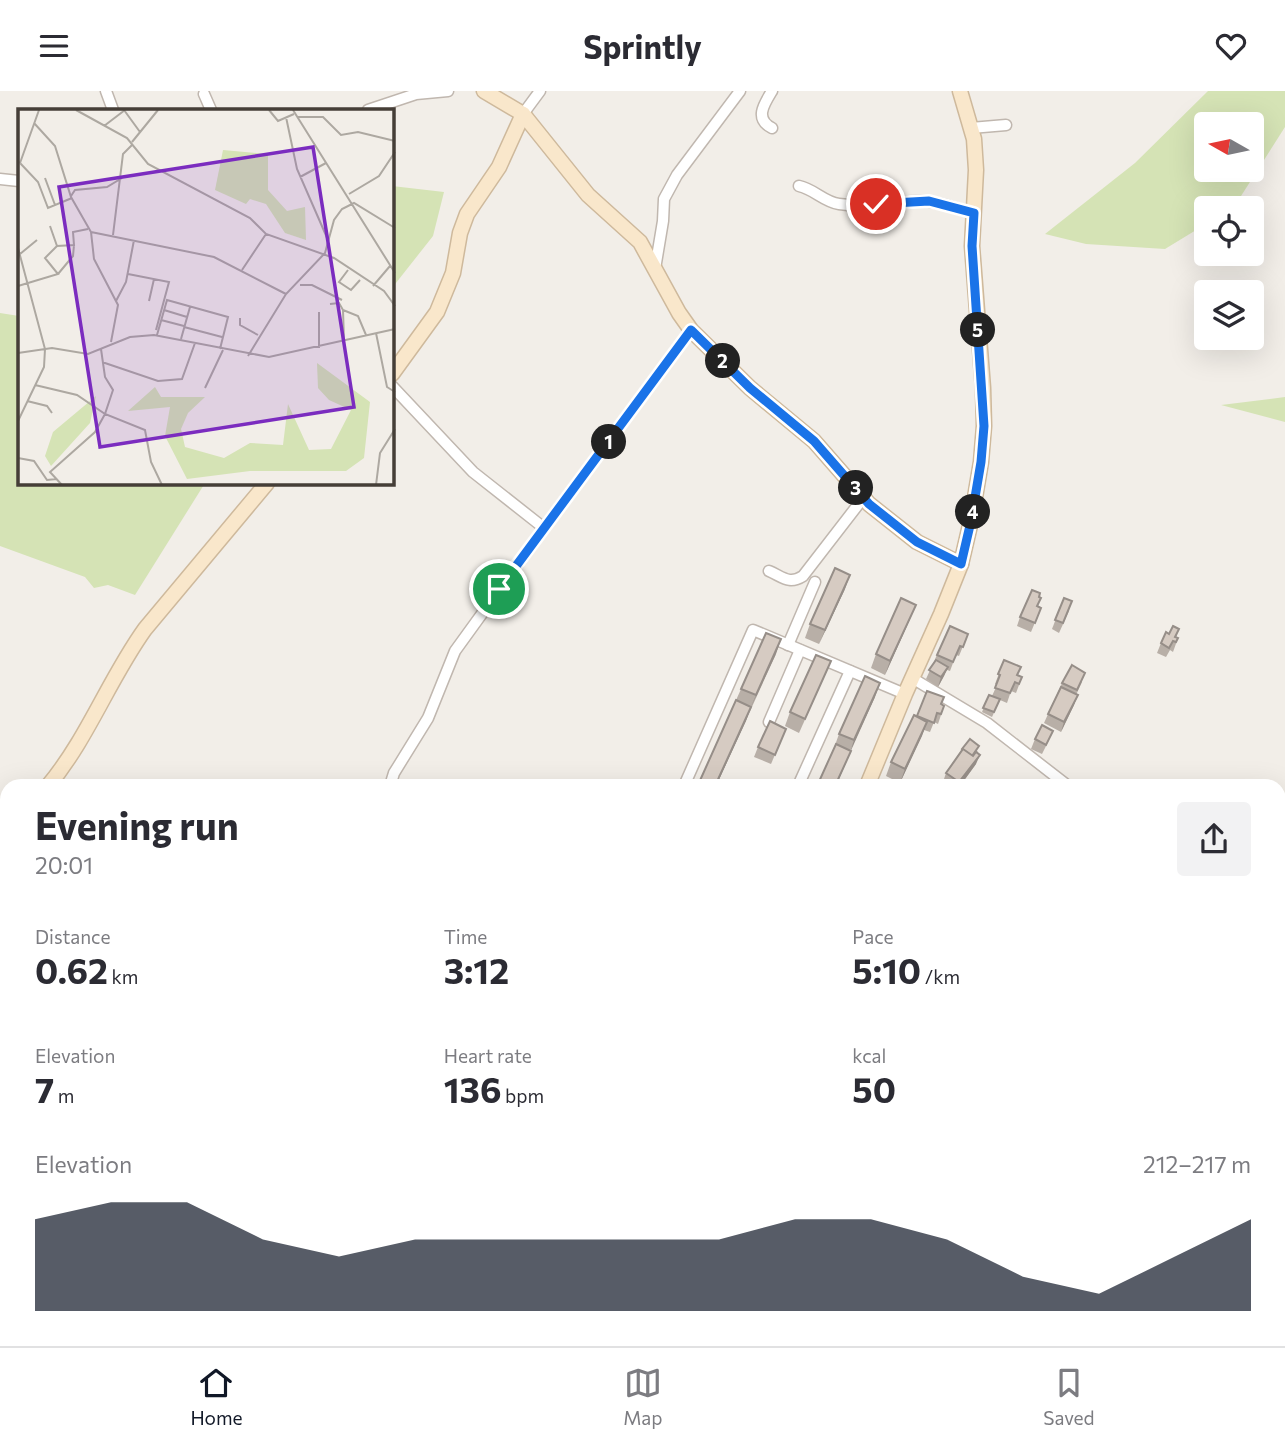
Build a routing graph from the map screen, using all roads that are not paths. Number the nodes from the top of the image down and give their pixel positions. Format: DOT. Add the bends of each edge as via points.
graph roads {
  1 [pos="106,91"];
  2 [pos="448,91"];
  3 [pos="484,91"];
  4 [pos="540,91"];
  5 [pos="740,91"];
  6 [pos="772,91"];
  7 [pos="960,91"];
  8 [pos="204,94"];
  9 [pos="113,109"];
  10 [pos="211,109"];
  11 [pos="371,109"];
  12 [pos="523,114"];
  13 [pos="1006,125"];
  14 [pos="772,128"];
  15 [pos="971,128"];
  16 [pos="0,179"];
  17 [pos="18,181"];
  18 [pos="800,186"];
  19 [pos="974,213"];
  20 [pos="655,269"];
  21 [pos="691,330"];
  22 [pos="394,371"];
  23 [pos="394,388"];
  24 [pos="265,485"];
  25 [pos="864,497"];
  26 [pos="544,528"];
  27 [pos="961,564"];
  28 [pos="769,571"];
  29 [pos="815,582"];
  30 [pos="788,645"];
  31 [pos="800,650"];
  32 [pos="850,671"];
  33 [pos="912,678"];
  34 [pos="905,694"];
  35 [pos="769,722"];
  36 [pos="54,779"];
  37 [pos="392,779"];
  38 [pos="687,779"];
  39 [pos="801,779"];
  40 [pos="870,779"];
  41 [pos="1059,779"];
  1 -- 9 [label="street"];
  2 -- 11 [label="street" via="416,94"];
  3 -- 12 [label="street"];
  4 -- 12 [label="street"];
  5 -- 20 [label="street" via="664,198"];
  6 -- 14 [label="street" via="762,108 762,118"];
  7 -- 15 [label="street"];
  8 -- 10 [label="street"];
  12 -- 20 [label="street" via="588,195 640,241"];
  12 -- 22 [label="street" via="499,167 467,214 453,273 437,312"];
  13 -- 15 [label="street"];
  15 -- 19 [label="street" via="976,170"];
  16 -- 17 [label="street"];
  18 -- 19 [label="street" via="838,204 929,201"];
  19 -- 27 [label="street" via="972,246 984,426"];
  20 -- 21 [label="street"];
  21 -- 25 [label="street" via="750,388 814,441"];
  21 -- 26 [label="street"];
  23 -- 26 [label="street" via="472,472"];
  24 -- 36 [label="street" via="129,651 71,757"];
  25 -- 27 [label="street" via="917,542"];
  25 -- 28 [label="street" via="803,576 788,580"];
  26 -- 37 [label="street" via="455,651 428,718"];
  27 -- 33 [label="street"];
  29 -- 30 [label="street"];
  30 -- 31 [label="street"];
  30 -- 38 [label="street" via="753,630"];
  31 -- 32 [label="street"];
  31 -- 35 [label="street"];
  32 -- 34 [label="street"];
  32 -- 39 [label="street"];
  33 -- 34 [label="street"];
  33 -- 41 [label="street" via="987,723"];
  34 -- 40 [label="street"];
}
